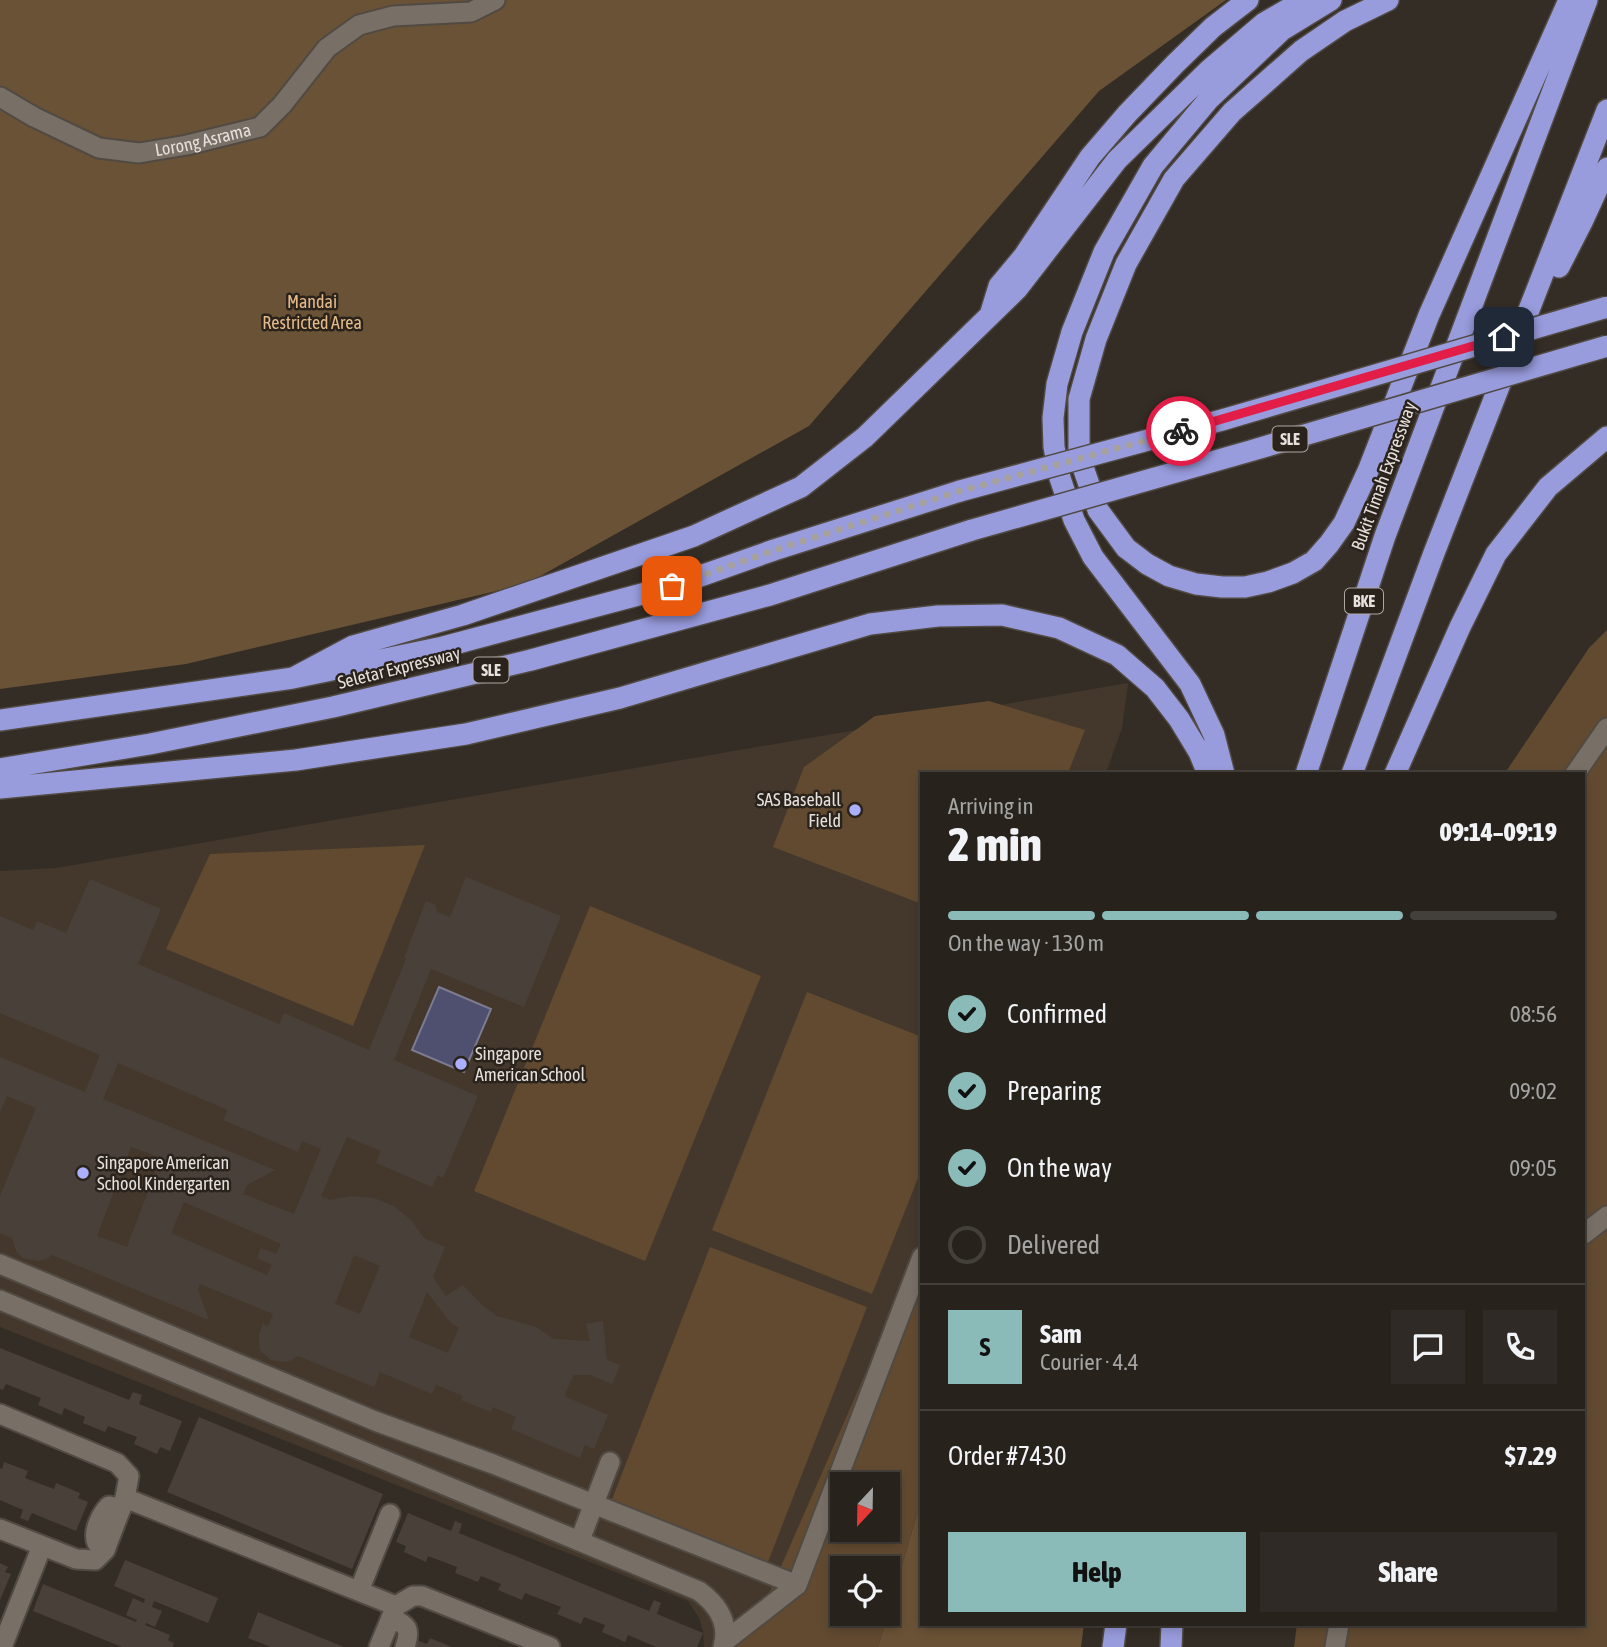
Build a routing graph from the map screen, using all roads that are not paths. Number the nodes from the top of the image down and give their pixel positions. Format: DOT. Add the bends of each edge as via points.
graph roads {
  1 [pos="495,0"];
  2 [pos="1248,0"];
  3 [pos="1304,0"];
  4 [pos="1331,0"];
  5 [pos="1388,0"];
  6 [pos="1569,0"];
  7 [pos="1587,0"];
  8 [pos="0,97"];
  9 [pos="1607,110"];
  10 [pos="1607,168"];
  11 [pos="1607,307"];
  12 [pos="989,318"];
  13 [pos="1607,346"];
  14 [pos="1508,366"];
  15 [pos="1607,437"];
  16 [pos="293,678"];
  17 [pos="0,720"];
  18 [pos="1607,728"];
  19 [pos="0,769"];
  20 [pos="1207,772"];
  21 [pos="1223,772"];
  22 [pos="1307,772"];
  23 [pos="1353,772"];
  24 [pos="1396,772"];
  25 [pos="1576,772"];
  26 [pos="0,788"];
  27 [pos="1607,1216"];
  28 [pos="1585,1233"];
  29 [pos="920,1262"];
  30 [pos="0,1264"];
  31 [pos="0,1300"];
  32 [pos="0,1414"];
  33 [pos="375,1421"];
  34 [pos="365,1452"];
  35 [pos="610,1462"];
  36 [pos="123,1503"];
  37 [pos="594,1505"];
  38 [pos="390,1514"];
  39 [pos="0,1530"];
  40 [pos="580,1540"];
  41 [pos="42,1546"];
  42 [pos="797,1586"];
  43 [pos="359,1591"];
  44 [pos="393,1612"];
  45 [pos="1116,1626"];
  46 [pos="1172,1626"];
  47 [pos="1339,1626"];
  48 [pos="723,1644"];
  49 [pos="2,1647"];
  50 [pos="379,1647"];
  51 [pos="405,1647"];
  52 [pos="550,1647"];
  53 [pos="1114,1647"];
  54 [pos="1171,1647"];
  55 [pos="1335,1647"];
  1 -- 8 [label="street, Lorong Asrama" via="471,12 393,16 359,25 327,48 260,127 187,145 139,153 100,148"];
  2 -- 12 [label="highway" via="1213,27 1090,157 999,286"];
  3 -- 12 [label="highway" via="1264,23 1209,70 1117,160 1017,289"];
  4 -- 21 [label="highway" via="1282,30 1209,99 1153,166 1104,252 1057,384 1054,447 1074,520 1093,556 1190,684 1214,735"];
  5 -- 6 [label="highway" via="1345,21 1301,51 1232,112 1174,179 1126,264 1096,339 1079,399 1079,456 1098,510 1126,548 1169,576 1222,587 1268,582 1314,561 1345,523 1429,315"];
  7 -- 22 [label="highway, Bukit Timah Expressway / BKE" via="1385,536"];
  9 -- 14 [label="highway"];
  10 -- 14 [label="highway"];
  11 -- 16 [label="highway, bridge" via="960,491 672,586 443,647"];
  12 -- 16 [label="highway" via="865,437 801,487 694,536 463,615 353,646"];
  13 -- 19 [label="highway, Seletar Expressway / SLE, bridge" via="972,530 770,595 531,660 333,707"];
  14 -- 23 [label="highway"];
  15 -- 24 [label="highway" via="1548,487 1496,554"];
  16 -- 17 [label="highway"];
  18 -- 25 [label="street"];
  20 -- 26 [label="highway" via="1179,719 1155,688 1116,656 1059,628 1002,615 870,624 620,698 466,734 296,760"];
  27 -- 28 [label="street"];
  29 -- 42 [label="street"];
  30 -- 33 [label="street"];
  31 -- 34 [label="street"];
  32 -- 36 [label="street" via="117,1463 129,1476"];
  33 -- 34 [label="street"];
  33 -- 37 [label="street"];
  34 -- 40 [label="street"];
  35 -- 37 [label="street"];
  36 -- 41 [label="street" via="106,1548 95,1560 76,1559"];
  36 -- 43 [label="street" via="295,1555"];
  37 -- 40 [label="street"];
  37 -- 42 [label="street"];
  38 -- 43 [label="street"];
  39 -- 41 [label="street"];
  40 -- 48 [label="street" via="699,1591 719,1610"];
  41 -- 49 [label="street"];
  42 -- 48 [label="street"];
  43 -- 44 [label="street"];
  44 -- 50 [label="street"];
  44 -- 51 [label="street" via="407,1629"];
  44 -- 52 [label="street" via="412,1596 422,1596"];
  45 -- 53 [label="highway"];
  46 -- 54 [label="highway"];
  47 -- 55 [label="street"];
}
